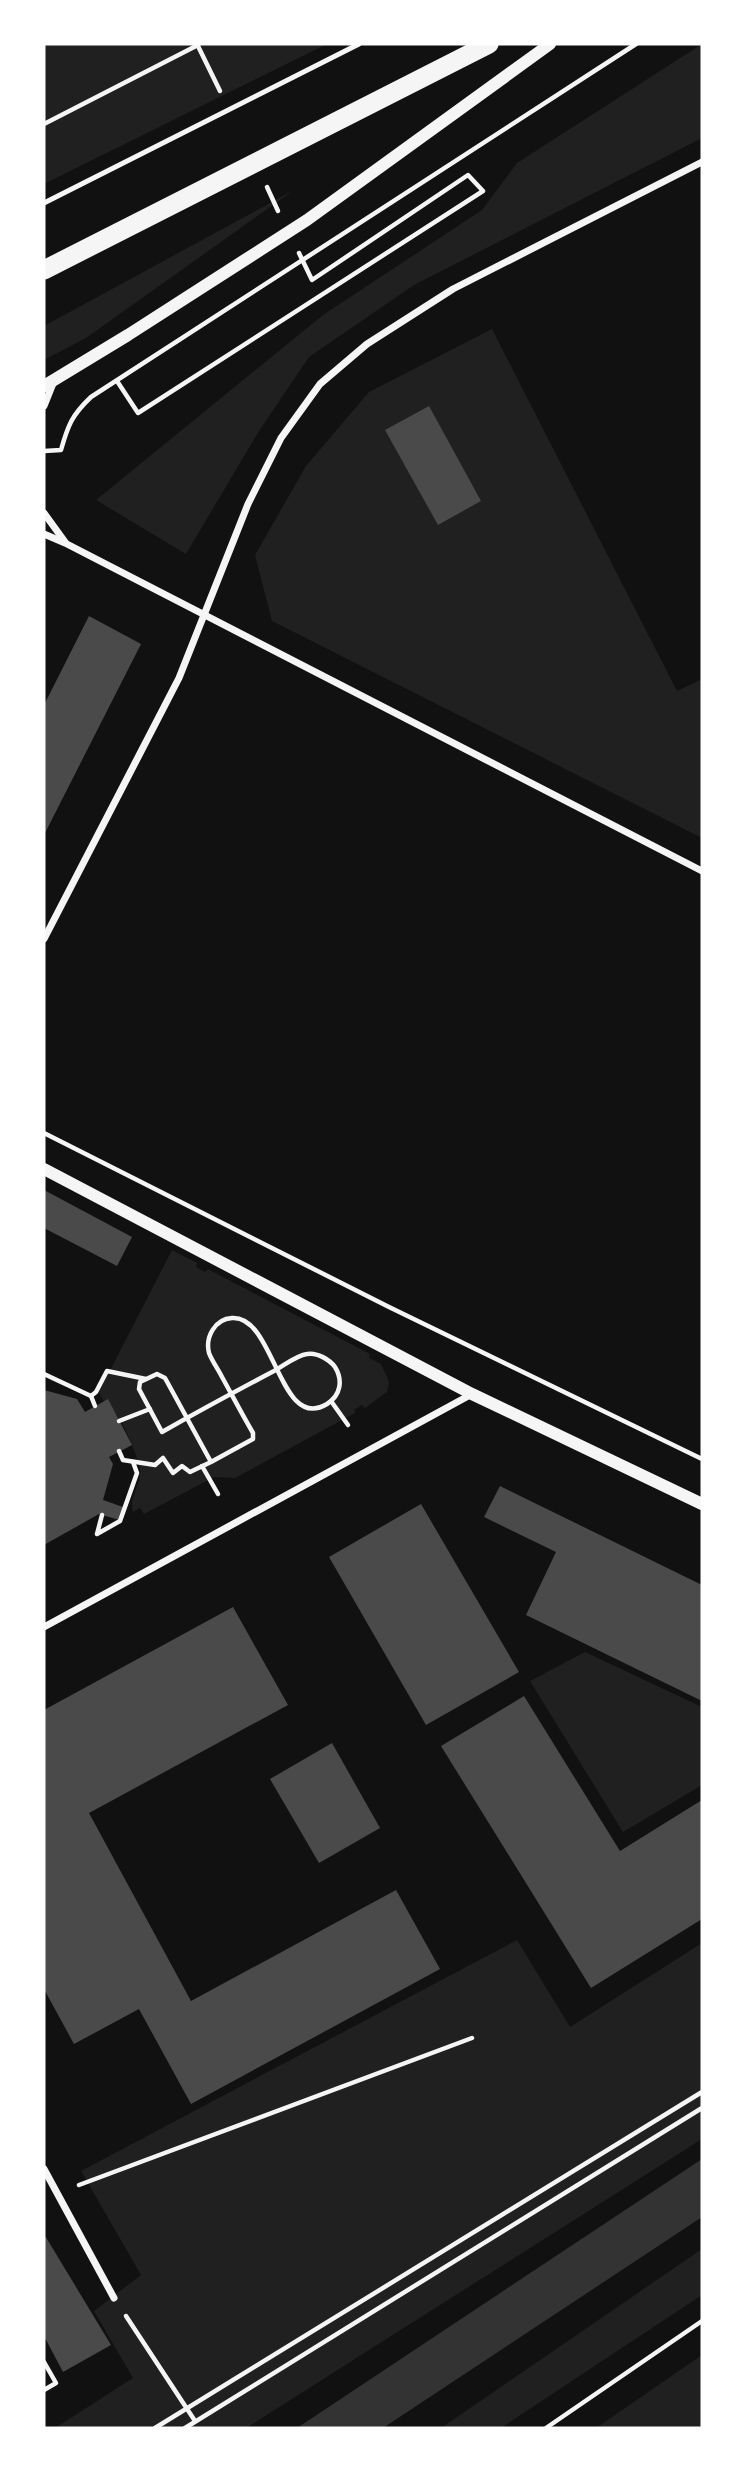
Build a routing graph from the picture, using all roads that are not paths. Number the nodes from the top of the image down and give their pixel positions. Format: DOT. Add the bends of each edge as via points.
graph roads {
  1 [pos="359,44"];
  2 [pos="489,44"];
  3 [pos="550,44"];
  4 [pos="702,162"];
  5 [pos="44,203"];
  6 [pos="44,270"];
  7 [pos="49,383"];
  8 [pos="44,406"];
  9 [pos="44,513"];
  10 [pos="44,534"];
  11 [pos="65,543"];
  12 [pos="204,615"];
  13 [pos="702,871"];
  14 [pos="44,939"];
  15 [pos="44,1169"];
  16 [pos="472,1394"];
  17 [pos="702,1504"];
  18 [pos="44,1627"];
  19 [pos="44,2169"];
  20 [pos="114,2298"];
  1 -- 5 [label="lane"];
  2 -- 6 [label="highway"];
  3 -- 7 [label="street" via="307,220"];
  4 -- 12 [label="street" via="453,289 367,344 320,384 281,438 248,504"];
  7 -- 8 [label="street"];
  9 -- 11 [label="street"];
  10 -- 11 [label="street"];
  11 -- 12 [label="street"];
  12 -- 13 [label="street"];
  12 -- 14 [label="street" via="179,678"];
  15 -- 16 [label="street"];
  16 -- 17 [label="street"];
  16 -- 18 [label="street"];
  19 -- 20 [label="street"];
}
